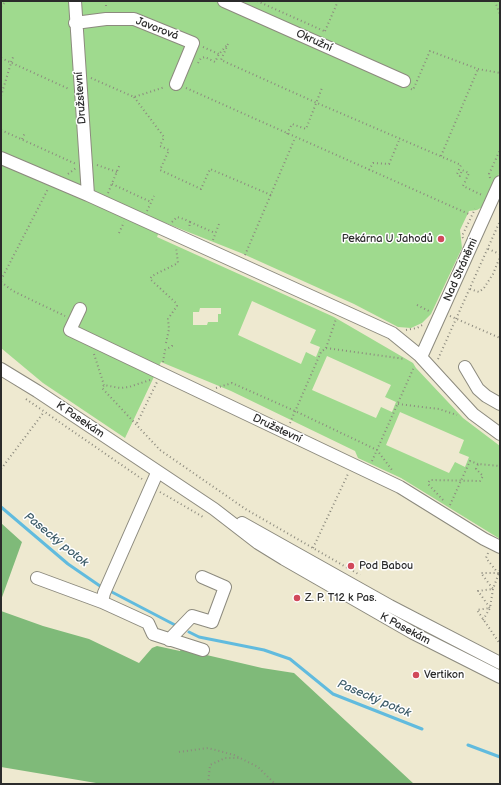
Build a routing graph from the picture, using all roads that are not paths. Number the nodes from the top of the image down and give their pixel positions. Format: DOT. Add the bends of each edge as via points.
graph roads {
  1 [pos="75,1"];
  2 [pos="224,1"];
  3 [pos="75,23"];
  4 [pos="404,81"];
  5 [pos="181,86"];
  6 [pos="1,158"];
  7 [pos="500,182"];
  8 [pos="88,195"];
  9 [pos="80,309"];
  10 [pos="418,361"];
  11 [pos="1,362"];
  12 [pos="465,366"];
  13 [pos="1,369"];
  14 [pos="37,391"];
  15 [pos="500,404"];
  16 [pos="500,434"];
  17 [pos="157,473"];
  18 [pos="214,509"];
  19 [pos="495,545"];
  20 [pos="202,577"];
  21 [pos="37,578"];
  22 [pos="102,602"];
  23 [pos="169,640"];
  24 [pos="203,650"];
  25 [pos="500,663"];
  26 [pos="500,677"];
  1 -- 3 [label="street, Družstevní"];
  2 -- 4 [label="street, Okružní"];
  3 -- 5 [label="street, Javorová" via="134,19 193,43"];
  3 -- 8 [label="street, Družstevní"];
  6 -- 8 [label="street"];
  7 -- 10 [label="street, Nad Stráněmi" via="438,312"];
  8 -- 10 [label="street" via="392,333"];
  9 -- 19 [label="street, Družstevní" via="70,330 162,369 410,493"];
  10 -- 16 [label="street" via="432,370 472,414"];
  11 -- 14 [label="street"];
  12 -- 15 [label="street" via="478,389"];
  13 -- 14 [label="street, K Pasekám"];
  14 -- 17 [label="street, K Pasekám"];
  17 -- 18 [label="street, K Pasekám"];
  17 -- 22 [label="street"];
  18 -- 25 [label="street, K Pasekám"];
  18 -- 26 [label="street, K Pasekám" via="258,543 323,583 420,637"];
  20 -- 23 [label="street" via="226,587 212,622 192,616"];
  21 -- 22 [label="street"];
  22 -- 23 [label="street" via="148,623 153,634"];
  23 -- 24 [label="street"];
}
